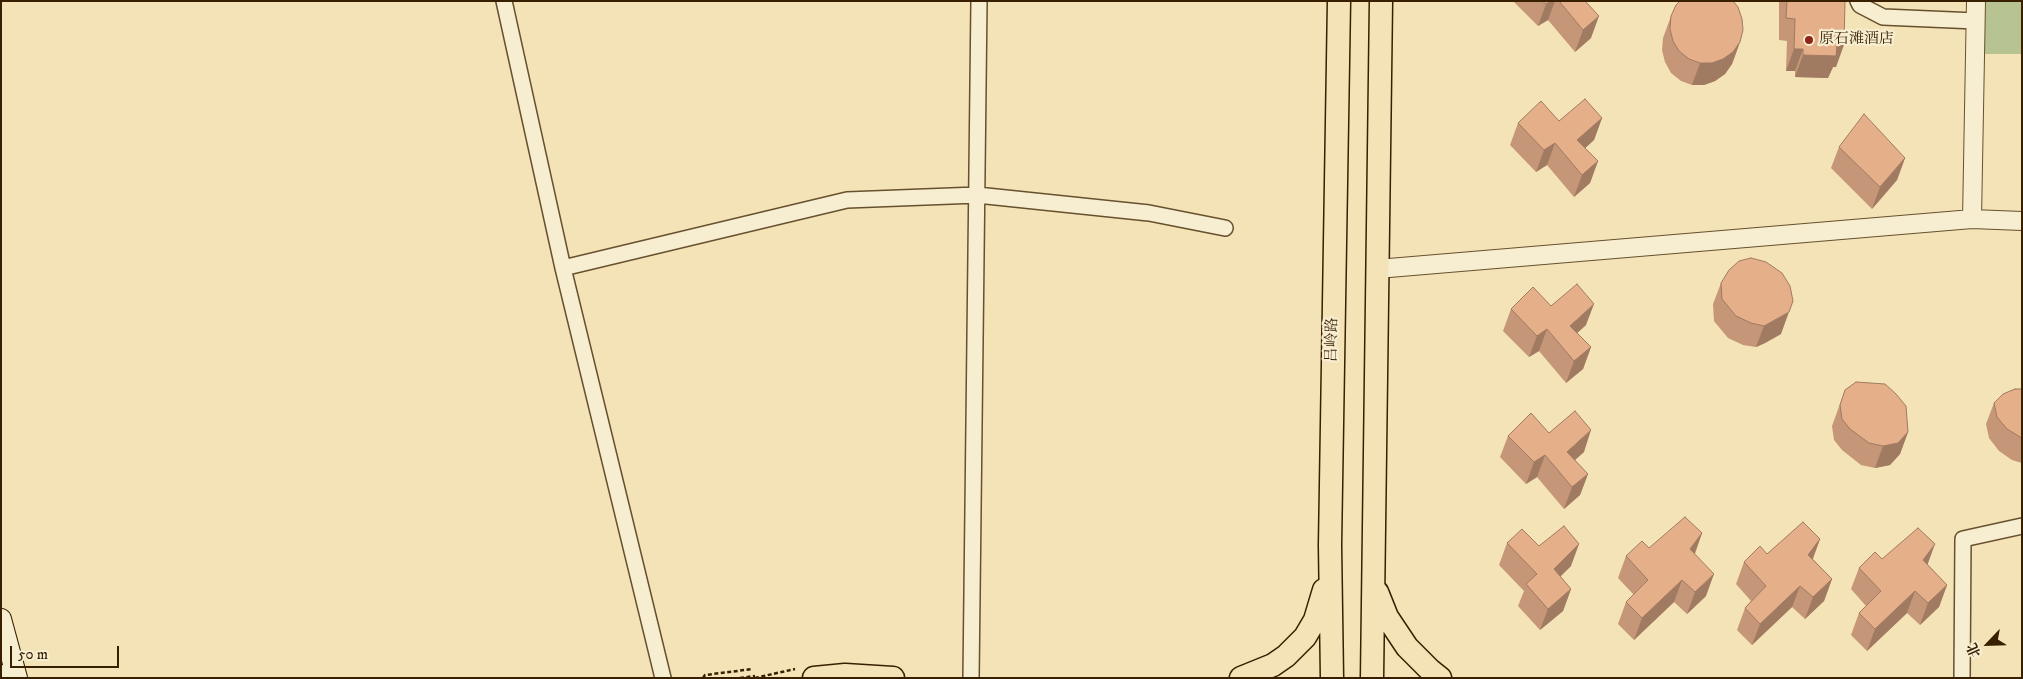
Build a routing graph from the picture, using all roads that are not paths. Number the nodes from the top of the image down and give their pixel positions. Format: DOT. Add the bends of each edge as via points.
graph roads {
  1 [pos="504,1"];
  2 [pos="980,1"];
  3 [pos="1339,1"];
  4 [pos="1381,1"];
  5 [pos="1858,1"];
  6 [pos="1976,1"];
  7 [pos="1976,21"];
  8 [pos="977,195"];
  9 [pos="1972,219"];
  10 [pos="2022,220"];
  11 [pos="1225,228"];
  12 [pos="563,268"];
  13 [pos="1377,269"];
  14 [pos="2022,526"];
  15 [pos="1330,545"];
  16 [pos="1372,581"];
  17 [pos="1,619"];
  18 [pos="805,673"];
  19 [pos="17,678"];
  20 [pos="663,678"];
  21 [pos="893,678"];
  22 [pos="971,678"];
  23 [pos="1241,678"];
  24 [pos="1332,678"];
  25 [pos="1372,678"];
  26 [pos="1440,678"];
  27 [pos="1962,678"];
  1 -- 12 [label="street"];
  2 -- 8 [label="street"];
  3 -- 15 [label="main road, 吕岭路"];
  4 -- 13 [label="main road"];
  5 -- 7 [label="street" via="1883,17"];
  6 -- 7 [label="street"];
  7 -- 9 [label="street"];
  8 -- 11 [label="street" via="1149,213"];
  8 -- 12 [label="street" via="847,200"];
  8 -- 22 [label="street"];
  9 -- 10 [label="street"];
  9 -- 13 [label="street"];
  12 -- 20 [label="street"];
  13 -- 16 [label="main road"];
  14 -- 27 [label="street" via="1963,539"];
  15 -- 23 [label="main road" via="1324,592 1315,620 1305,637 1273,665"];
  15 -- 24 [label="main road, 吕岭路"];
  16 -- 25 [label="main road"];
  16 -- 26 [label="main road" via="1392,625 1407,646"];
  17 -- 19 [label="main road"];
  18 -- 21 [label="main road"];
}
